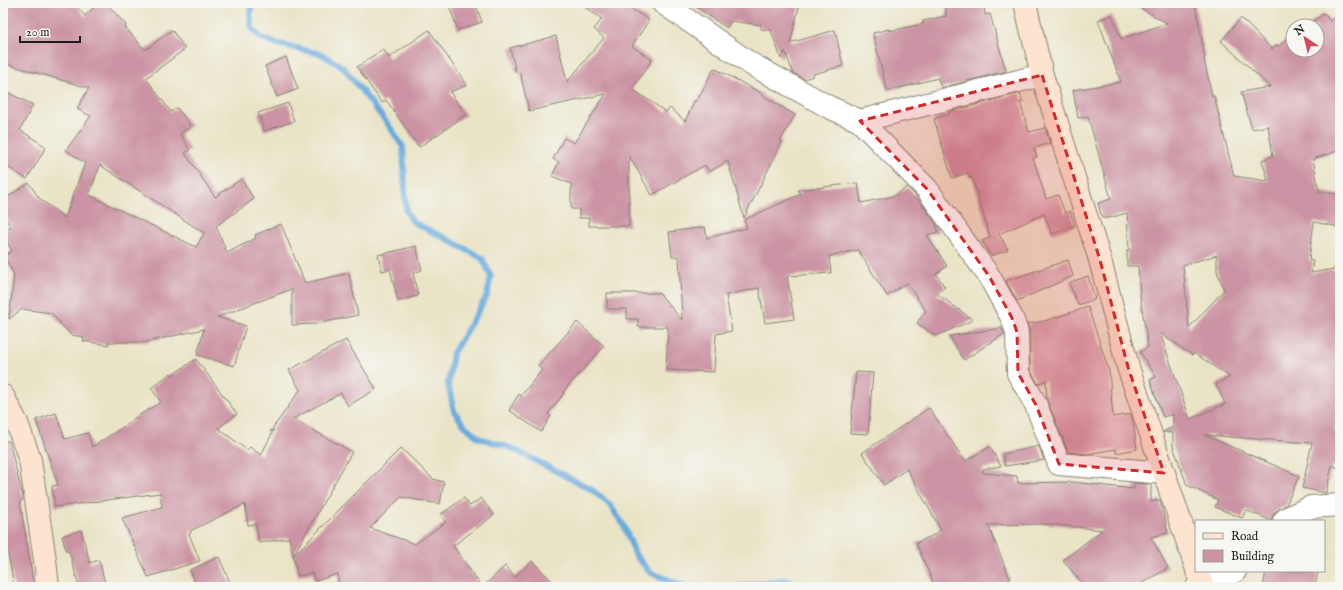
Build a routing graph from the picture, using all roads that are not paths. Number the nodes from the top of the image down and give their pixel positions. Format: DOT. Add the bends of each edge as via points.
graph roads {
  1 [pos="663,3"];
  2 [pos="1025,3"];
  3 [pos="1042,75"];
  4 [pos="860,122"];
  5 [pos="3,396"];
  6 [pos="1164,473"];
  7 [pos="1340,505"];
  8 [pos="1285,520"];
  9 [pos="1195,567"];
  10 [pos="1230,572"];
  11 [pos="1199,579"];
  12 [pos="48,587"];
  1 -- 4 [label="street" via="751,64"];
  2 -- 3 [label="street"];
  3 -- 4 [label="street"];
  3 -- 6 [label="street" via="1100,260 1128,367"];
  4 -- 6 [label="street" via="927,189 989,276 1012,318 1016,332 1018,372 1036,405 1059,464"];
  5 -- 12 [label="street" via="17,423 30,460"];
  6 -- 9 [label="street"];
  7 -- 8 [label="street" via="1311,507"];
  10 -- 11 [label="street"];
}
